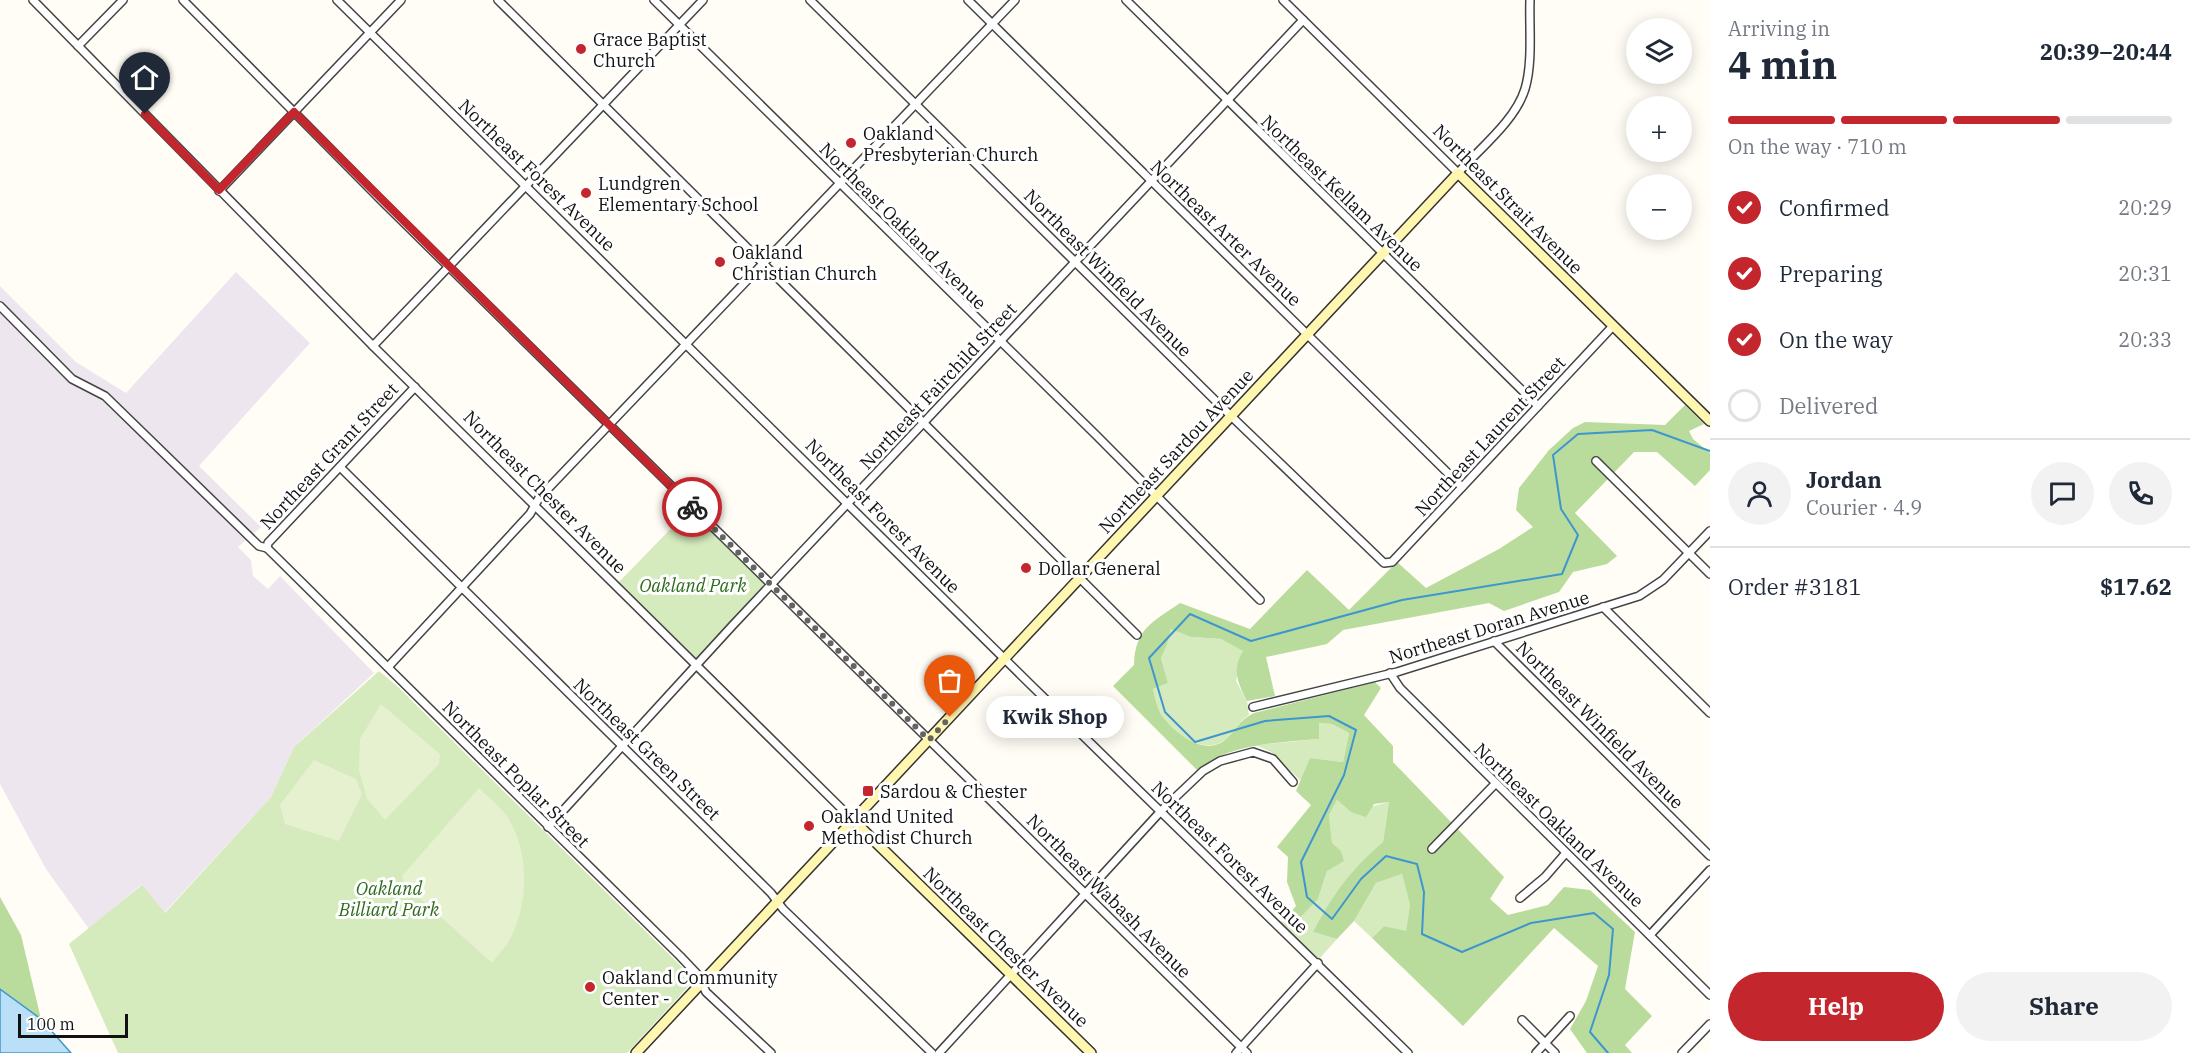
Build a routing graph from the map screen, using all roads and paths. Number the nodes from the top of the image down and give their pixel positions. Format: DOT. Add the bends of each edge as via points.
graph roads {
  1 [pos="33,0"];
  2 [pos="123,0"];
  3 [pos="183,0"];
  4 [pos="337,0"];
  5 [pos="401,0"];
  6 [pos="498,0"];
  7 [pos="654,0"];
  8 [pos="703,0"];
  9 [pos="810,0"];
  10 [pos="968,0"];
  11 [pos="1015,0"];
  12 [pos="1126,0"];
  13 [pos="1282,0"];
  14 [pos="1530,0"];
  15 [pos="1303,20"];
  16 [pos="992,24"];
  17 [pos="679,25"];
  18 [pos="370,33"];
  19 [pos="78,46"];
  20 [pos="1227,101"];
  21 [pos="604,104"];
  22 [pos="915,105"];
  23 [pos="294,112"];
  24 [pos="1458,173"];
  25 [pos="1151,181"];
  26 [pos="839,184"];
  27 [pos="527,185"];
  28 [pos="219,190"];
  29 [pos="1383,253"];
  30 [pos="1076,262"];
  31 [pos="764,263"];
  32 [pos="449,267"];
  33 [pos="0,306"];
  34 [pos="1613,326"];
  35 [pos="1308,334"];
  36 [pos="1000,342"];
  37 [pos="687,343"];
  38 [pos="373,346"];
  39 [pos="415,387"];
  40 [pos="1538,406"];
  41 [pos="1231,416"];
  42 [pos="1710,421"];
  43 [pos="925,422"];
  44 [pos="609,425"];
  45 [pos="1596,461"];
  46 [pos="340,468"];
  47 [pos="1462,487"];
  48 [pos="1156,496"];
  49 [pos="848,503"];
  50 [pos="535,505"];
  51 [pos="1710,531"];
  52 [pos="267,548"];
  53 [pos="1689,553"];
  54 [pos="1387,564"];
  55 [pos="1710,574"];
  56 [pos="1081,577"];
  57 [pos="772,585"];
  58 [pos="461,588"];
  59 [pos="1260,600"];
  60 [pos="1603,607"];
  61 [pos="1137,635"];
  62 [pos="1494,641"];
  63 [pos="1005,659"];
  64 [pos="696,664"];
  65 [pos="388,667"];
  66 [pos="1390,673"];
  67 [pos="1253,707"];
  68 [pos="1710,713"];
  69 [pos="929,740"];
  70 [pos="622,745"];
  71 [pos="1293,782"];
  72 [pos="1495,784"];
  73 [pos="1161,811"];
  74 [pos="854,820"];
  75 [pos="548,826"];
  76 [pos="1432,849"];
  77 [pos="1565,854"];
  78 [pos="1710,856"];
  79 [pos="1710,870"];
  80 [pos="1086,894"];
  81 [pos="1520,898"];
  82 [pos="778,902"];
  83 [pos="1650,935"];
  84 [pos="1318,963"];
  85 [pos="1011,975"];
  86 [pos="702,983"];
  87 [pos="1710,995"];
  88 [pos="1570,1016"];
  89 [pos="1522,1020"];
  90 [pos="1710,1024"];
  91 [pos="1545,1043"];
  92 [pos="1241,1051"];
  93 [pos="636,1053"];
  94 [pos="771,1053"];
  95 [pos="932,1053"];
  96 [pos="939,1053"];
  97 [pos="1091,1053"];
  98 [pos="1408,1053"];
  99 [pos="1536,1053"];
  100 [pos="1555,1053"];
  101 [pos="1682,1053"];
  1 -- 19 [label="street, Northeast Chester Avenue"];
  2 -- 19 [label="street"];
  3 -- 23 [label="street, Northeast Wabash Avenue"];
  4 -- 18 [label="street, Northeast Forest Avenue"];
  5 -- 18 [label="street"];
  6 -- 21 [label="street"];
  7 -- 17 [label="street, Northeast Oakland Avenue"];
  8 -- 17 [label="street"];
  9 -- 22 [label="street, Northeast Winfield Avenue"];
  10 -- 16 [label="street, Northeast Arter Avenue"];
  11 -- 16 [label="street"];
  12 -- 20 [label="street, Northeast Kellam Avenue"];
  13 -- 15 [label="street, Northeast Strait Avenue"];
  14 -- 24 [label="street, Northeast Sardou Avenue" via="1528,61 1522,95 1506,120"];
  15 -- 20 [label="street, Northeast Fairchild Street"];
  15 -- 24 [label="street, Northeast Strait Avenue"];
  16 -- 22 [label="street"];
  16 -- 25 [label="street, Northeast Arter Avenue"];
  17 -- 21 [label="street"];
  17 -- 26 [label="street, Northeast Oakland Avenue"];
  18 -- 23 [label="street"];
  18 -- 27 [label="street, Northeast Forest Avenue"];
  19 -- 28 [label="street, Northeast Chester Avenue"];
  20 -- 25 [label="street, Northeast Fairchild Street"];
  20 -- 29 [label="street, Northeast Kellam Avenue"];
  21 -- 27 [label="street"];
  21 -- 31 [label="street"];
  22 -- 26 [label="street"];
  22 -- 30 [label="street, Northeast Winfield Avenue"];
  23 -- 28 [label="street"];
  23 -- 32 [label="street, Northeast Wabash Avenue"];
  24 -- 29 [label="main road, Northeast Sardou Avenue"];
  24 -- 34 [label="main road, Northeast Strait Avenue"];
  25 -- 30 [label="street, Northeast Fairchild Street"];
  25 -- 35 [label="street, Northeast Arter Avenue"];
  26 -- 31 [label="street"];
  26 -- 36 [label="street, Northeast Oakland Avenue"];
  27 -- 32 [label="street"];
  27 -- 37 [label="street, Northeast Forest Avenue"];
  28 -- 38 [label="street, Northeast Chester Avenue"];
  29 -- 35 [label="main road, Northeast Sardou Avenue"];
  29 -- 40 [label="street, Northeast Kellam Avenue"];
  30 -- 36 [label="street, Northeast Fairchild Street"];
  30 -- 41 [label="street, Northeast Winfield Avenue"];
  31 -- 37 [label="street"];
  31 -- 43 [label="street"];
  32 -- 38 [label="street"];
  32 -- 44 [label="street, Northeast Wabash Avenue"];
  33 -- 52 [label="street, Northeast Poplar Street" via="72,379 105,396 259,546"];
  34 -- 40 [label="street, Northeast Laurent Street"];
  34 -- 42 [label="main road, Northeast Strait Avenue"];
  35 -- 41 [label="main road, Northeast Sardou Avenue"];
  35 -- 47 [label="street, Northeast Arter Avenue"];
  36 -- 43 [label="street, Northeast Fairchild Street"];
  36 -- 48 [label="street, Northeast Oakland Avenue"];
  37 -- 44 [label="street"];
  37 -- 49 [label="street, Northeast Forest Avenue"];
  38 -- 39 [label="street, Northeast Chester Avenue"];
  39 -- 46 [label="street, Northeast Grant Street"];
  39 -- 50 [label="street, Northeast Chester Avenue"];
  40 -- 47 [label="street, Northeast Laurent Street"];
  41 -- 48 [label="main road, Northeast Sardou Avenue"];
  41 -- 54 [label="street, Northeast Winfield Avenue"];
  43 -- 49 [label="street, Northeast Fairchild Street"];
  43 -- 56 [label="street"];
  44 -- 50 [label="street"];
  44 -- 57 [label="street, Northeast Wabash Avenue"];
  45 -- 53 [label="street"];
  46 -- 52 [label="street, Northeast Grant Street"];
  46 -- 58 [label="street, Northeast Green Street"];
  47 -- 54 [label="street, Northeast Laurent Street"];
  48 -- 56 [label="main road, Northeast Sardou Avenue"];
  48 -- 59 [label="street, Northeast Oakland Avenue"];
  49 -- 57 [label="street, Northeast Fairchild Street"];
  49 -- 63 [label="street, Northeast Forest Avenue"];
  50 -- 58 [label="street"];
  50 -- 64 [label="street, Northeast Chester Avenue"];
  51 -- 53 [label="street, Northeast Doran Avenue"];
  52 -- 65 [label="street, Northeast Poplar Street"];
  53 -- 55 [label="street"];
  53 -- 60 [label="street, Northeast Doran Avenue" via="1652,590"];
  56 -- 61 [label="street"];
  56 -- 63 [label="main road, Northeast Sardou Avenue"];
  57 -- 64 [label="street, Northeast Fairchild Street"];
  57 -- 69 [label="street, Northeast Wabash Avenue"];
  58 -- 65 [label="street"];
  58 -- 70 [label="street, Northeast Green Street"];
  60 -- 62 [label="street, Northeast Doran Avenue"];
  60 -- 68 [label="street"];
  62 -- 66 [label="street, Northeast Doran Avenue"];
  62 -- 78 [label="street, Northeast Winfield Avenue"];
  63 -- 69 [label="main road, Northeast Sardou Avenue"];
  63 -- 73 [label="street, Northeast Forest Avenue"];
  64 -- 70 [label="street, Northeast Fairchild Street"];
  64 -- 74 [label="street, Northeast Chester Avenue"];
  65 -- 75 [label="street, Northeast Poplar Street"];
  66 -- 67 [label="street, Northeast Doran Avenue"];
  66 -- 72 [label="street, Northeast Oakland Avenue" via="1400,688"];
  69 -- 74 [label="main road, Northeast Sardou Avenue"];
  69 -- 80 [label="street, Northeast Wabash Avenue"];
  70 -- 75 [label="street, Northeast Fairchild Street"];
  70 -- 82 [label="street, Northeast Green Street"];
  71 -- 73 [label="street" via="1273,759 1248,752 1209,766"];
  72 -- 76 [label="street"];
  72 -- 77 [label="street, Northeast Oakland Avenue"];
  73 -- 80 [label="street"];
  73 -- 84 [label="street, Northeast Forest Avenue"];
  74 -- 82 [label="main road, Northeast Sardou Avenue"];
  74 -- 85 [label="main road, Northeast Chester Avenue"];
  75 -- 86 [label="street, Northeast Poplar Street" via="699,975"];
  77 -- 81 [label="street"];
  77 -- 83 [label="street, Northeast Oakland Avenue"];
  79 -- 83 [label="street"];
  80 -- 85 [label="street"];
  80 -- 92 [label="street, Northeast Wabash Avenue"];
  82 -- 86 [label="main road, Northeast Sardou Avenue"];
  82 -- 95 [label="street, Northeast Green Street"];
  83 -- 87 [label="street, Northeast Oakland Avenue"];
  84 -- 92 [label="street"];
  84 -- 98 [label="street, Northeast Forest Avenue"];
  85 -- 96 [label="street"];
  85 -- 97 [label="main road, Northeast Chester Avenue"];
  86 -- 93 [label="main road, Northeast Sardou Avenue"];
  86 -- 94 [label="street, Northeast Poplar Street" via="706,992"];
  88 -- 91 [label="street"];
  89 -- 91 [label="street"];
  90 -- 101 [label="street"];
  91 -- 99 [label="street"];
  91 -- 100 [label="street"];
}
